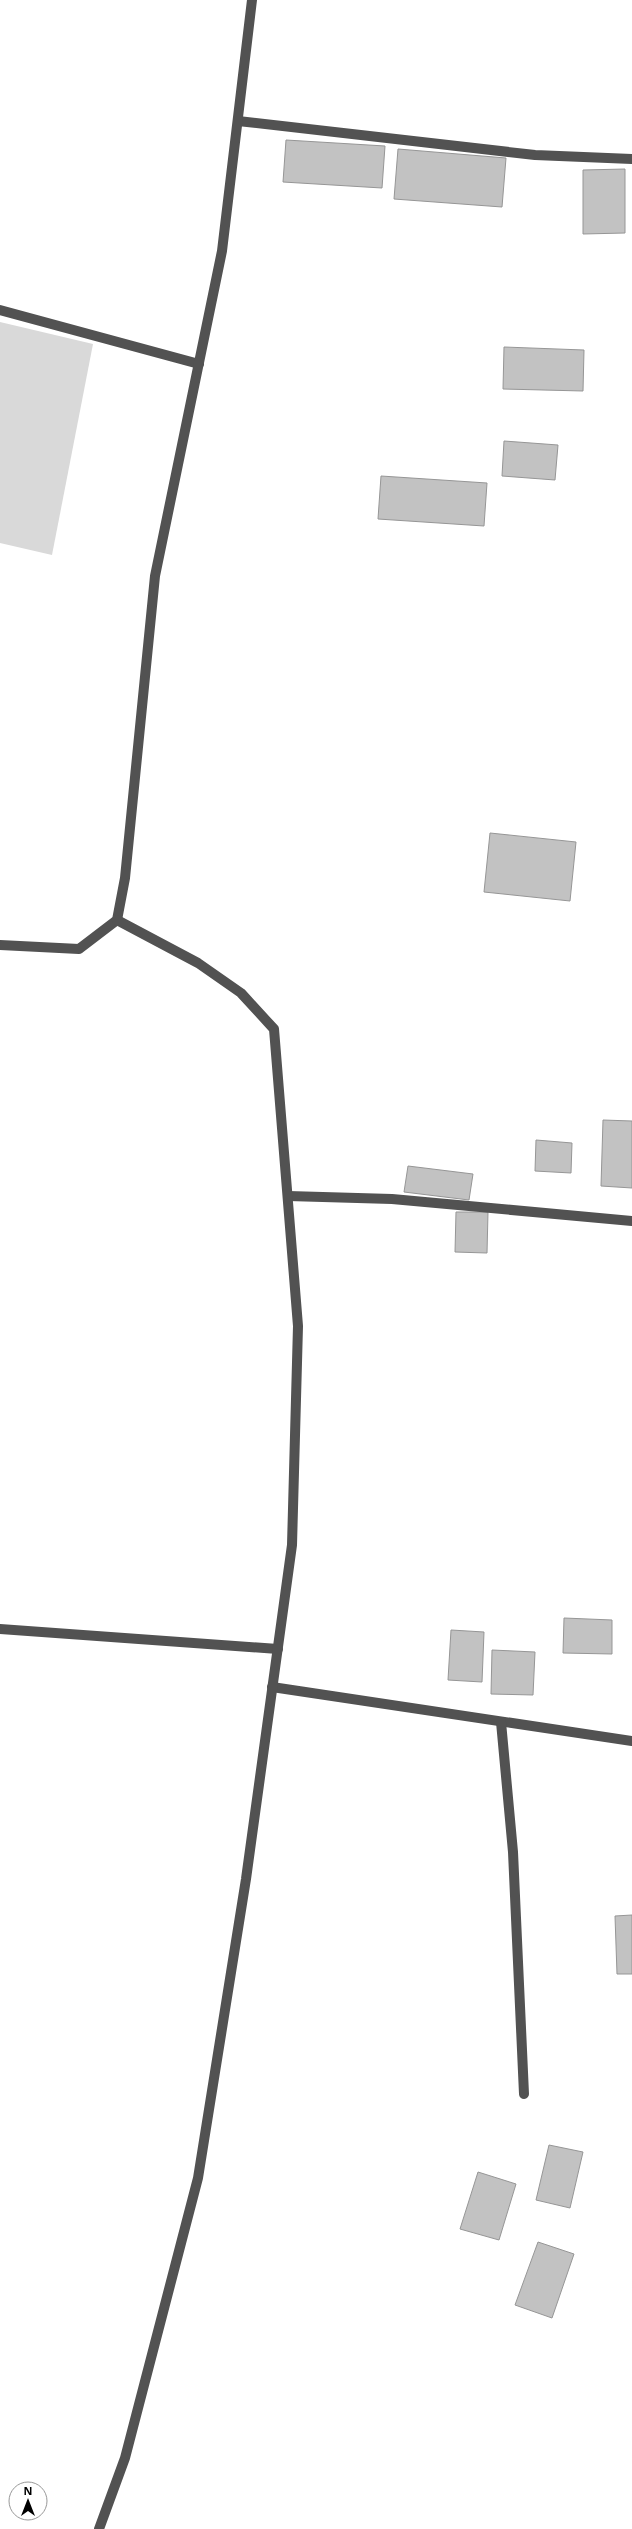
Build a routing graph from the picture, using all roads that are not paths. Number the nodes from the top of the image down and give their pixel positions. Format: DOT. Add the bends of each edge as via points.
graph roads {
  1 [pos="252,0"];
  2 [pos="238,121"];
  3 [pos="632,160"];
  4 [pos="0,310"];
  5 [pos="199,364"];
  6 [pos="117,920"];
  7 [pos="0,945"];
  8 [pos="288,1196"];
  9 [pos="632,1221"];
  10 [pos="0,1629"];
  11 [pos="278,1649"];
  12 [pos="272,1687"];
  13 [pos="501,1722"];
  14 [pos="632,1741"];
  15 [pos="524,2094"];
  16 [pos="99,2529"];
  1 -- 2 [label="street"];
  2 -- 3 [label="street" via="535,155"];
  2 -- 5 [label="street" via="222,251"];
  4 -- 5 [label="street"];
  5 -- 6 [label="street" via="155,576 125,878"];
  6 -- 7 [label="street" via="79,949"];
  6 -- 8 [label="street" via="198,963 242,993 274,1029"];
  8 -- 9 [label="street" via="392,1199"];
  8 -- 11 [label="street" via="298,1326 292,1545"];
  10 -- 11 [label="street"];
  11 -- 12 [label="street"];
  12 -- 13 [label="street"];
  12 -- 16 [label="street" via="246,1879 198,2178 125,2458"];
  13 -- 14 [label="street"];
  13 -- 15 [label="street" via="513,1852"];
}
